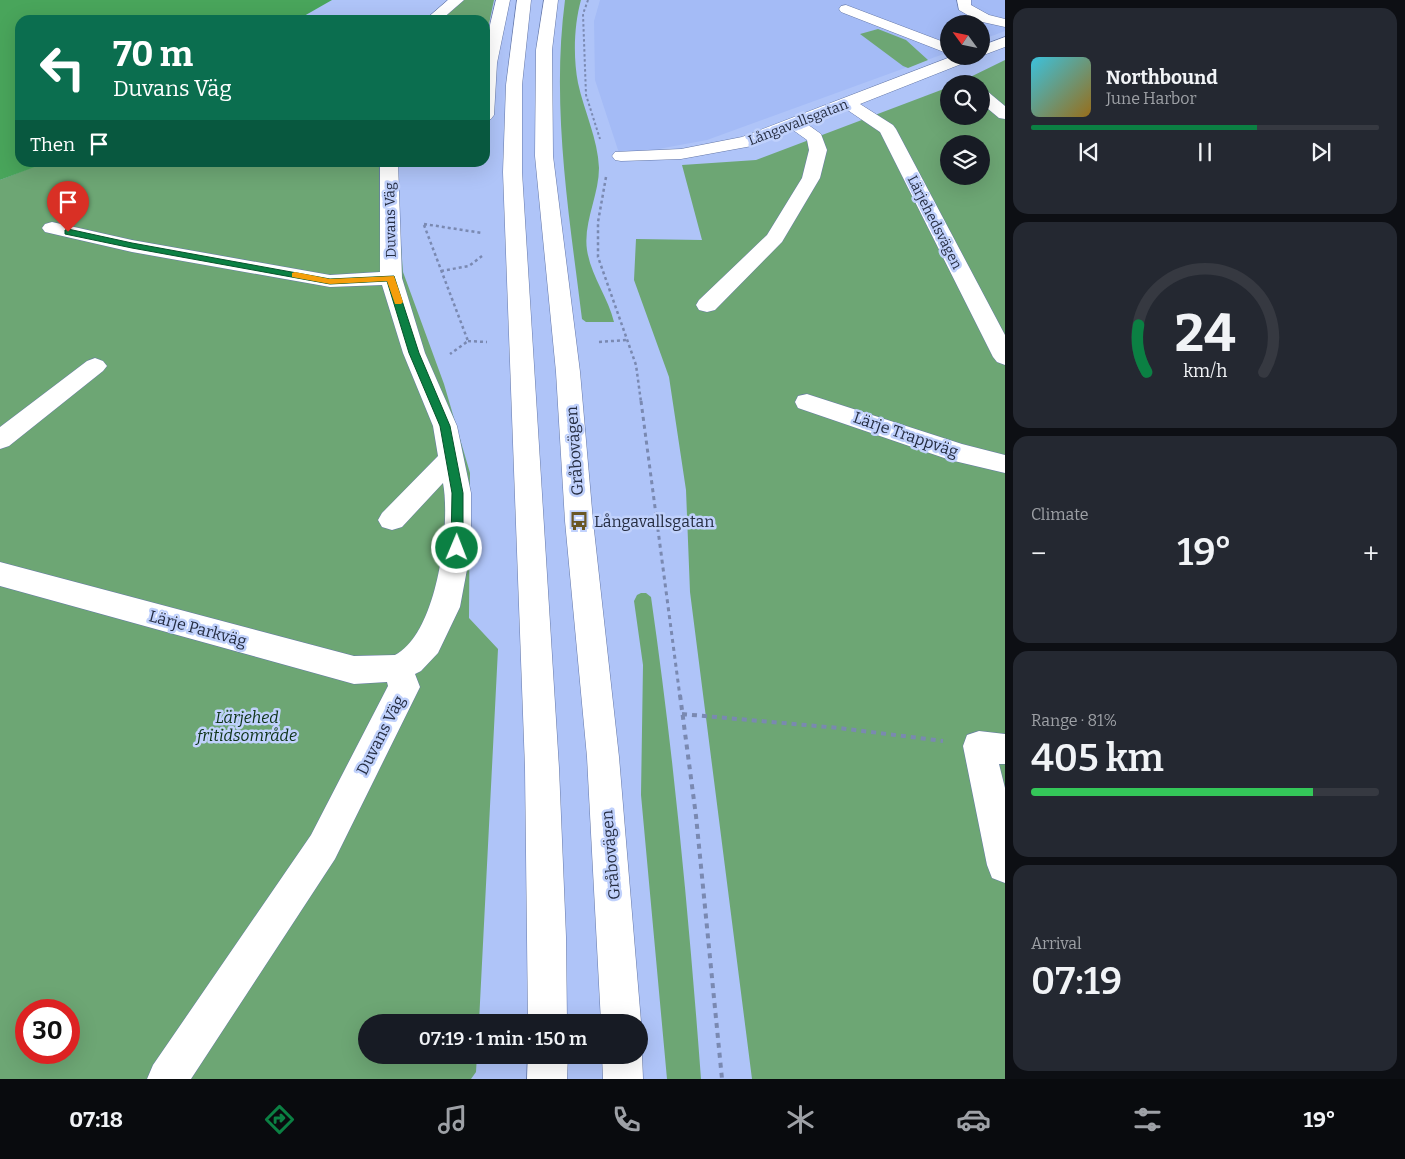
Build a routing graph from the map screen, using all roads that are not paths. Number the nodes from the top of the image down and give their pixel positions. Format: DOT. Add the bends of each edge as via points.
graph roads {
  1 [pos="457,0"];
  2 [pos="503,0"];
  3 [pos="524,0"];
  4 [pos="551,0"];
  5 [pos="964,0"];
  6 [pos="846,9"];
  7 [pos="438,15"];
  8 [pos="1005,23"];
  9 [pos="1005,42"];
  10 [pos="990,48"];
  11 [pos="940,54"];
  12 [pos="490,58"];
  13 [pos="940,60"];
  14 [pos="990,102"];
  15 [pos="848,103"];
  16 [pos="1005,114"];
  17 [pos="794,123"];
  18 [pos="621,156"];
  19 [pos="389,167"];
  20 [pos="52,228"];
  21 [pos="391,278"];
  22 [pos="707,305"];
  23 [pos="1005,357"];
  24 [pos="95,366"];
  25 [pos="807,402"];
  26 [pos="0,440"];
  27 [pos="451,459"];
  28 [pos="1005,464"];
  29 [pos="392,520"];
  30 [pos="0,574"];
  31 [pos="398,668"];
  32 [pos="992,747"];
  33 [pos="1005,865"];
  34 [pos="548,1014"];
  35 [pos="620,1014"];
  36 [pos="548,1064"];
  37 [pos="622,1064"];
  38 [pos="167,1079"];
  39 [pos="547,1079"];
  40 [pos="623,1079"];
  1 -- 7 [label="street"];
  2 -- 12 [label="street"];
  3 -- 34 [label="street" via="517,37 512,153 544,819"];
  4 -- 35 [label="street, Gråbovägen" via="544,50 544,156 568,372 579,521 603,757 618,944"];
  5 -- 8 [label="street" via="964,7 973,14"];
  6 -- 11 [label="street"];
  9 -- 10 [label="street"];
  13 -- 15 [label="street, Långavallsgatan"];
  14 -- 16 [label="street"];
  15 -- 17 [label="street, Långavallsgatan"];
  15 -- 23 [label="street, Lärjehedsvägen" via="887,128"];
  17 -- 18 [label="street, Långavallsgatan" via="746,142 681,154"];
  17 -- 22 [label="street" via="815,138 818,150 811,178 775,238"];
  19 -- 21 [label="street, Duvans Väg"];
  20 -- 21 [label="street, Duvans Väg" via="132,246 330,281"];
  21 -- 27 [label="street, Duvans Väg" via="414,353 445,426"];
  24 -- 26 [label="street"];
  25 -- 28 [label="street, Lärje Trappväg" via="959,453"];
  27 -- 29 [label="street"];
  27 -- 31 [label="street, Duvans Väg" via="458,493 457,548 445,607 427,644 410,662"];
  30 -- 31 [label="street, Lärje Parkväg" via="354,670"];
  31 -- 38 [label="street, Duvans Väg" via="404,687 323,847"];
  32 -- 33 [label="street"];
  36 -- 39 [label="street"];
  37 -- 40 [label="street"];
}
